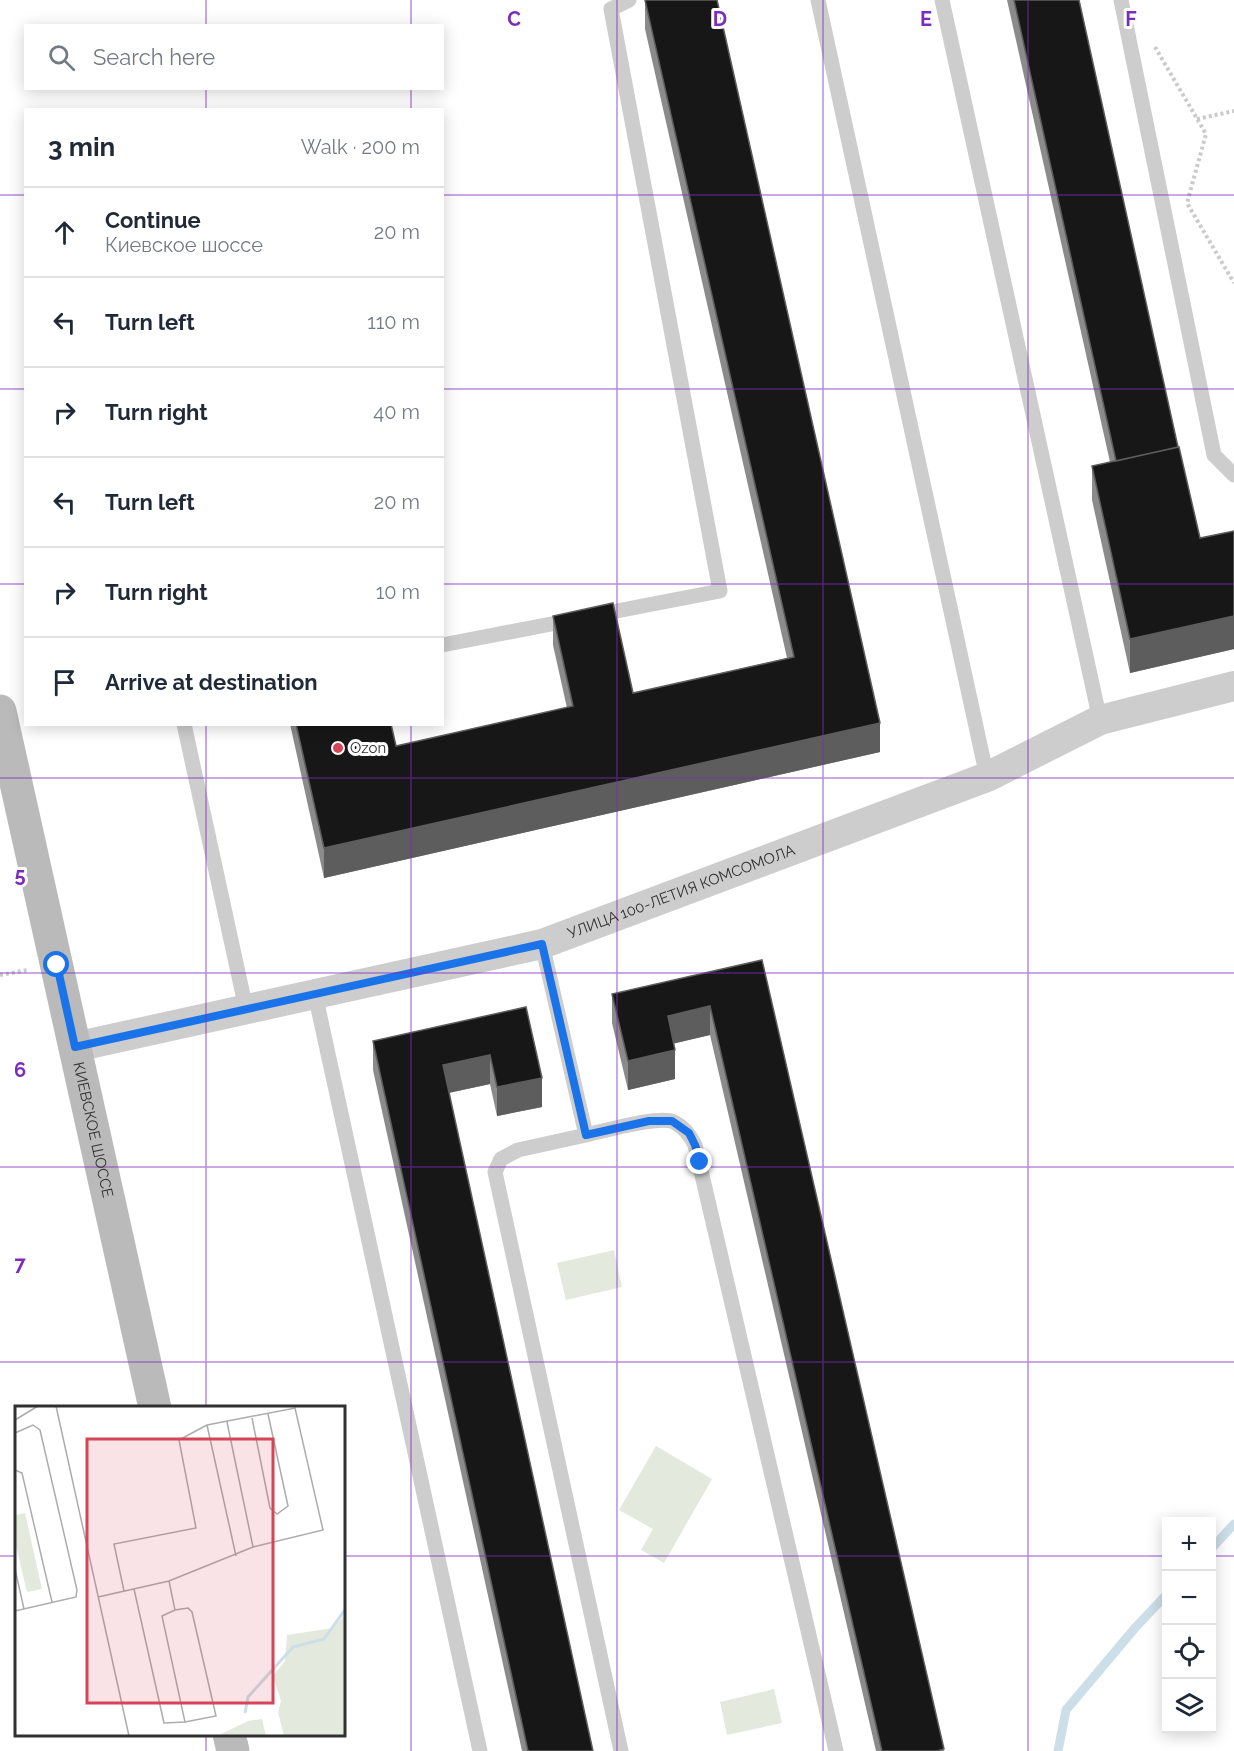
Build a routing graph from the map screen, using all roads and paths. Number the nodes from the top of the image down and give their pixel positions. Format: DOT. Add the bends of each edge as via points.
graph roads {
  1 [pos="629,0"];
  2 [pos="818,0"];
  3 [pos="942,0"];
  4 [pos="1121,0"];
  5 [pos="1150,40"];
  6 [pos="1234,111"];
  7 [pos="1197,119"];
  8 [pos="1234,283"];
  9 [pos="1234,475"];
  10 [pos="444,645"];
  11 [pos="1234,686"];
  12 [pos="0,711"];
  13 [pos="1100,720"];
  14 [pos="184,726"];
  15 [pos="987,777"];
  16 [pos="542,944"];
  17 [pos="34,969"];
  18 [pos="0,975"];
  19 [pos="315,994"];
  20 [pos="246,1009"];
  21 [pos="75,1047"];
  22 [pos="586,1135"];
  23 [pos="155,1406"];
  24 [pos="229,1736"];
  25 [pos="233,1751"];
  26 [pos="480,1751"];
  27 [pos="621,1751"];
  28 [pos="836,1751"];
  1 -- 10 [label="lane" via="611,9 720,591"];
  2 -- 15 [label="lane"];
  3 -- 13 [label="lane"];
  4 -- 9 [label="lane" via="1214,455"];
  5 -- 7 [label="path"];
  6 -- 7 [label="path"];
  7 -- 8 [label="path" via="1206,134 1187,202"];
  11 -- 13 [label="street, УЛИЦА 100-ЛЕТИЯ КОМСОМОЛА"];
  12 -- 21 [label="main road, КИЕВСКОЕ ШОССЕ"];
  13 -- 15 [label="street, УЛИЦА 100-ЛЕТИЯ КОМСОМОЛА"];
  14 -- 20 [label="lane"];
  15 -- 16 [label="street, УЛИЦА 100-ЛЕТИЯ КОМСОМОЛА"];
  16 -- 19 [label="street, УЛИЦА 100-ЛЕТИЯ КОМСОМОЛА"];
  16 -- 22 [label="lane"];
  17 -- 18 [label="path"];
  19 -- 20 [label="street, УЛИЦА 100-ЛЕТИЯ КОМСОМОЛА"];
  19 -- 26 [label="lane"];
  20 -- 21 [label="street, УЛИЦА 100-ЛЕТИЯ КОМСОМОЛА"];
  21 -- 23 [label="main road, КИЕВСКОЕ ШОССЕ"];
  22 -- 27 [label="lane" via="518,1150 501,1159 495,1172"];
  22 -- 28 [label="lane" via="649,1121 672,1121 689,1133 695,1145"];
  24 -- 25 [label="main road"];
}
